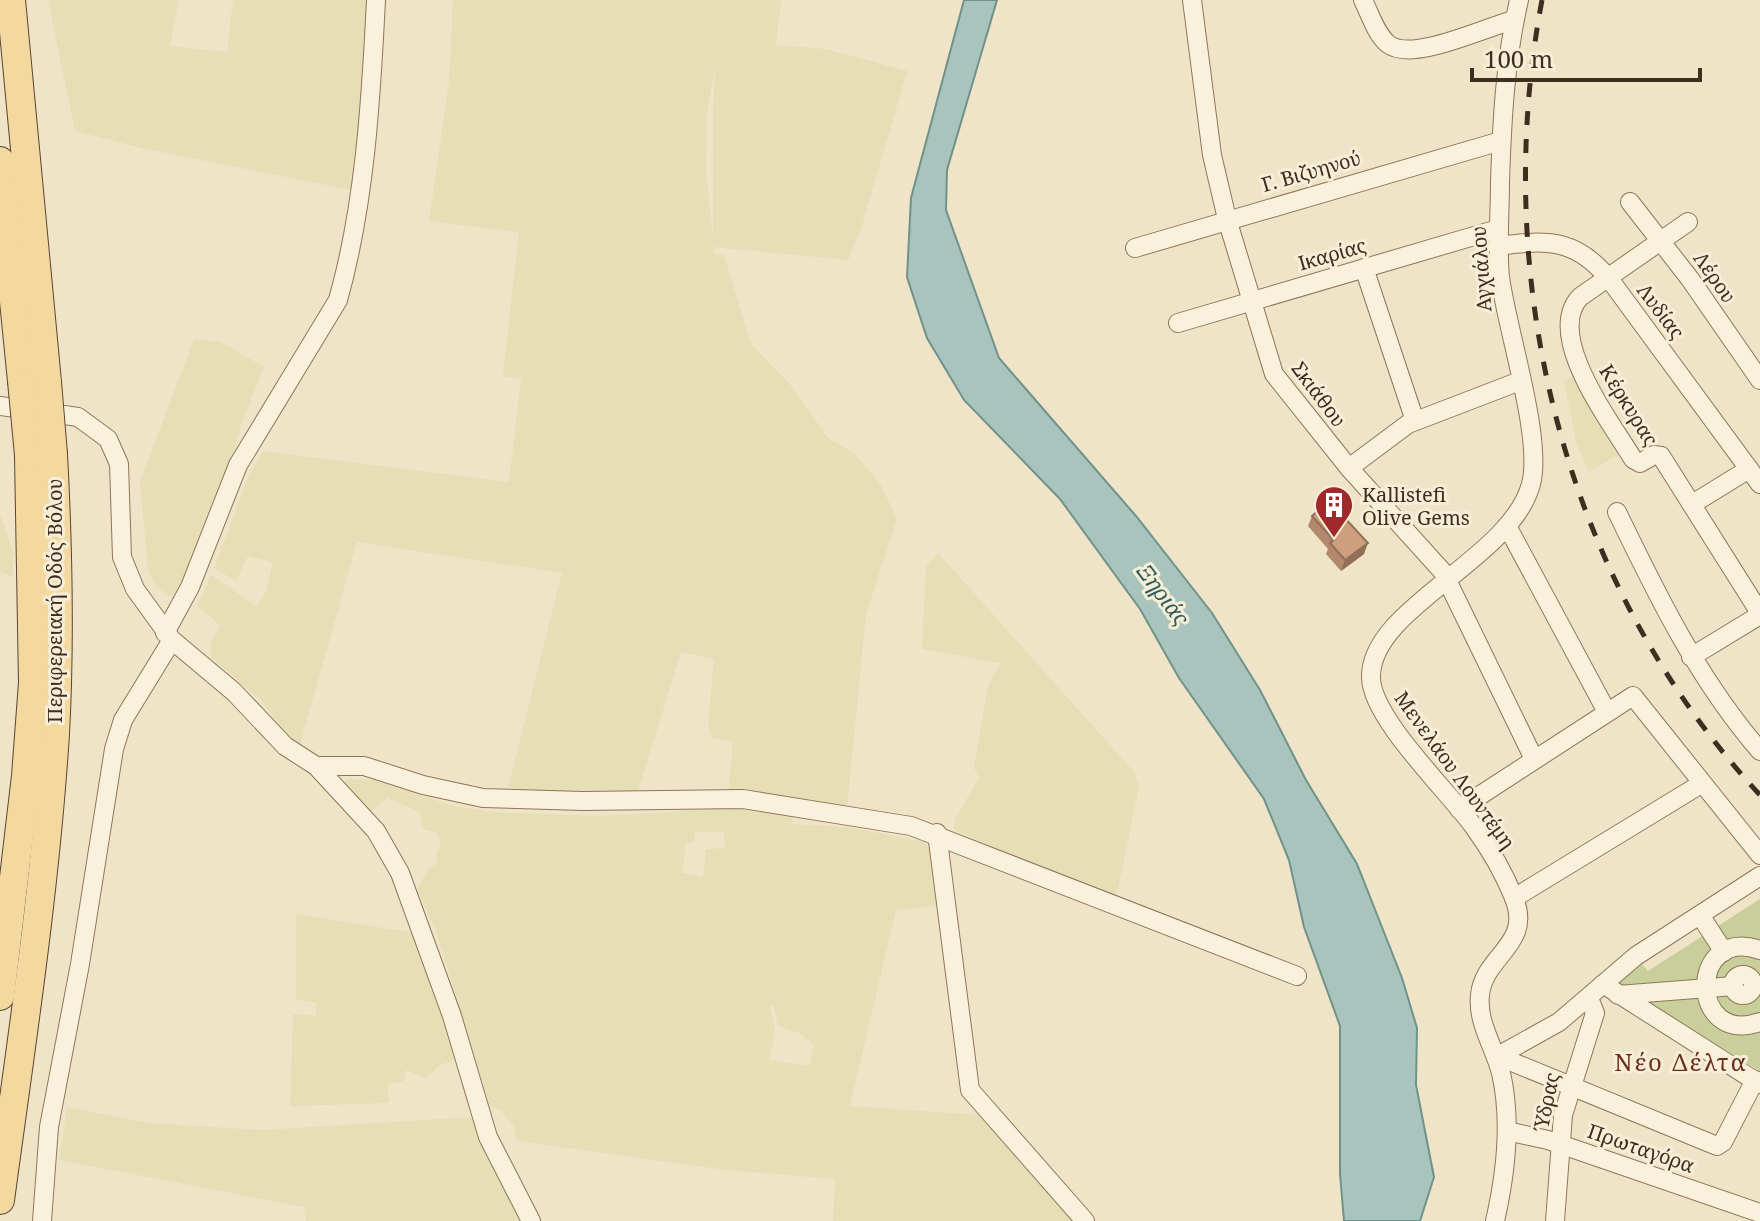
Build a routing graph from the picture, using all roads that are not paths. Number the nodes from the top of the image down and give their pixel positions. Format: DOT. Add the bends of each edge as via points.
graph roads {
  1 [pos="11,0"];
  2 [pos="376,0"];
  3 [pos="1192,0"];
  4 [pos="1363,0"];
  5 [pos="1519,0"];
  6 [pos="1514,20"];
  7 [pos="1501,141"];
  8 [pos="0,161"];
  9 [pos="1630,202"];
  10 [pos="1227,219"];
  11 [pos="1688,222"];
  12 [pos="1498,238"];
  13 [pos="1659,240"];
  14 [pos="1135,248"];
  15 [pos="1364,268"];
  16 [pos="1607,276"];
  17 [pos="1251,300"];
  18 [pos="8,321"];
  19 [pos="1178,323"];
  20 [pos="1760,380"];
  21 [pos="35,381"];
  22 [pos="1520,381"];
  23 [pos="0,406"];
  24 [pos="1415,421"];
  25 [pos="41,454"];
  26 [pos="1349,468"];
  27 [pos="1754,476"];
  28 [pos="1694,503"];
  29 [pos="1617,512"];
  30 [pos="1507,526"];
  31 [pos="1448,581"];
  32 [pos="1760,614"];
  33 [pos="169,636"];
  34 [pos="1691,657"];
  35 [pos="1607,712"];
  36 [pos="1760,751"];
  37 [pos="1534,759"];
  38 [pos="316,766"];
  39 [pos="1701,784"];
  40 [pos="1459,809"];
  41 [pos="937,833"];
  42 [pos="1760,855"];
  43 [pos="1760,876"];
  44 [pos="1514,898"];
  45 [pos="1700,915"];
  46 [pos="1760,950"];
  47 [pos="1724,952"];
  48 [pos="1760,958"];
  49 [pos="1297,976"];
  50 [pos="1744,986"];
  51 [pos="1705,987"];
  52 [pos="1610,990"];
  53 [pos="0,996"];
  54 [pos="1589,998"];
  55 [pos="1760,1013"];
  56 [pos="1726,1021"];
  57 [pos="1760,1022"];
  58 [pos="1709,1052"];
  59 [pos="1498,1057"];
  60 [pos="1758,1082"];
  61 [pos="1571,1084"];
  62 [pos="1507,1131"];
  63 [pos="1560,1144"];
  64 [pos="0,1200"];
  65 [pos="1760,1213"];
  66 [pos="42,1221"];
  67 [pos="531,1221"];
  68 [pos="1085,1221"];
  69 [pos="1495,1221"];
  70 [pos="1555,1221"];
  1 -- 21 [label="main road, Περιφερειακή Οδός Βόλου"];
  2 -- 33 [label="street" via="365,144 338,300 238,465"];
  3 -- 10 [label="street, Σκιάθου" via="1207,124"];
  4 -- 6 [label="street" via="1384,40 1405,51"];
  5 -- 6 [label="street, Αγχιάλου"];
  6 -- 7 [label="street, Αγχιάλου"];
  7 -- 10 [label="street, Γ. Βιζυηνού"];
  7 -- 12 [label="street, Αγχιάλου"];
  8 -- 18 [label="main road, Περιφερειακή Οδός Βόλου"];
  9 -- 13 [label="street, Λέρου"];
  10 -- 14 [label="street, Γ. Βιζυηνού"];
  10 -- 17 [label="street, Σκιάθου"];
  11 -- 13 [label="street"];
  12 -- 15 [label="street, Ικαρίας"];
  12 -- 16 [label="street, Λυδίας" via="1569,246"];
  12 -- 22 [label="street, Αγχιάλου" via="1507,328"];
  13 -- 16 [label="street"];
  13 -- 20 [label="street, Λέρου"];
  15 -- 17 [label="street, Ικαρίας"];
  15 -- 24 [label="street"];
  16 -- 27 [label="street, Λυδίας"];
  16 -- 28 [label="street, Κέρκυρας" via="1570,309 1574,356 1633,459 1640,463 1658,454"];
  17 -- 19 [label="street, Ικαρίας"];
  17 -- 26 [label="street, Σκιάθου" via="1278,381"];
  18 -- 21 [label="main road, Περιφερειακή Οδός Βόλου"];
  21 -- 25 [label="main road, Περιφερειακή Οδός Βόλου, bridge"];
  22 -- 24 [label="street"];
  22 -- 30 [label="street, Αγχιάλου" via="1534,463 1529,491"];
  23 -- 33 [label="street" via="78,417 108,439 119,464 119,535 126,572"];
  24 -- 26 [label="street"];
  25 -- 53 [label="main road, Περιφερειακή Οδός Βόλου" via="26,776"];
  25 -- 64 [label="main road, Περιφερειακή Οδός Βόλου" via="58,619 53,764"];
  26 -- 31 [label="street, Σκιάθου"];
  27 -- 28 [label="street, Λυδίας"];
  28 -- 32 [label="street, Κέρκυρας"];
  29 -- 34 [label="street"];
  30 -- 31 [label="street, Μενελάου Λουντέμη"];
  30 -- 35 [label="street"];
  31 -- 37 [label="street, Σκιάθου"];
  31 -- 40 [label="street, Μενελάου Λουντέμη" via="1388,632 1376,652 1371,679 1384,713"];
  32 -- 34 [label="street"];
  33 -- 38 [label="street" via="234,692 285,746"];
  33 -- 66 [label="street" via="123,720 114,749 49,1127"];
  34 -- 36 [label="street" via="1716,698"];
  35 -- 37 [label="street"];
  35 -- 39 [label="street" via="1632,696"];
  37 -- 40 [label="street"];
  38 -- 41 [label="street" via="364,766 434,788 520,801 761,800"];
  38 -- 67 [label="street" via="376,831 400,873 448,1002 488,1137"];
  39 -- 42 [label="street"];
  39 -- 44 [label="street"];
  40 -- 44 [label="street, Μενελάου Λουντέμη" via="1491,852"];
  41 -- 49 [label="street"];
  41 -- 68 [label="street" via="970,1090"];
  43 -- 45 [label="street"];
  44 -- 59 [label="street, Μενελάου Λουντέμη" via="1518,929 1480,994 1481,1017"];
  45 -- 47 [label="street"];
  45 -- 52 [label="street" via="1636,956"];
  46 -- 47 [label="street" via="1744,946"];
  47 -- 51 [label="street" via="1709,969"];
  48 -- 50 [label="street"];
  50 -- 51 [label="street"];
  50 -- 55 [label="street"];
  51 -- 52 [label="street"];
  51 -- 56 [label="street" via="1710,1006"];
  52 -- 54 [label="street"];
  52 -- 58 [label="street"];
  54 -- 59 [label="street"];
  54 -- 61 [label="street, Ύδρας" via="1594,1018"];
  56 -- 57 [label="street" via="1741,1026"];
  56 -- 58 [label="street"];
  58 -- 60 [label="street"];
  59 -- 61 [label="street"];
  59 -- 62 [label="street, Μενελάου Λουντέμη"];
  60 -- 61 [label="street" via="1717,1146"];
  61 -- 63 [label="street, Ύδρας"];
  62 -- 63 [label="street, Πρωταγόρα"];
  62 -- 69 [label="street, Μενελάου Λουντέμη"];
  63 -- 65 [label="street, Πρωταγόρα"];
  63 -- 70 [label="street, Ύδρας"];
}
